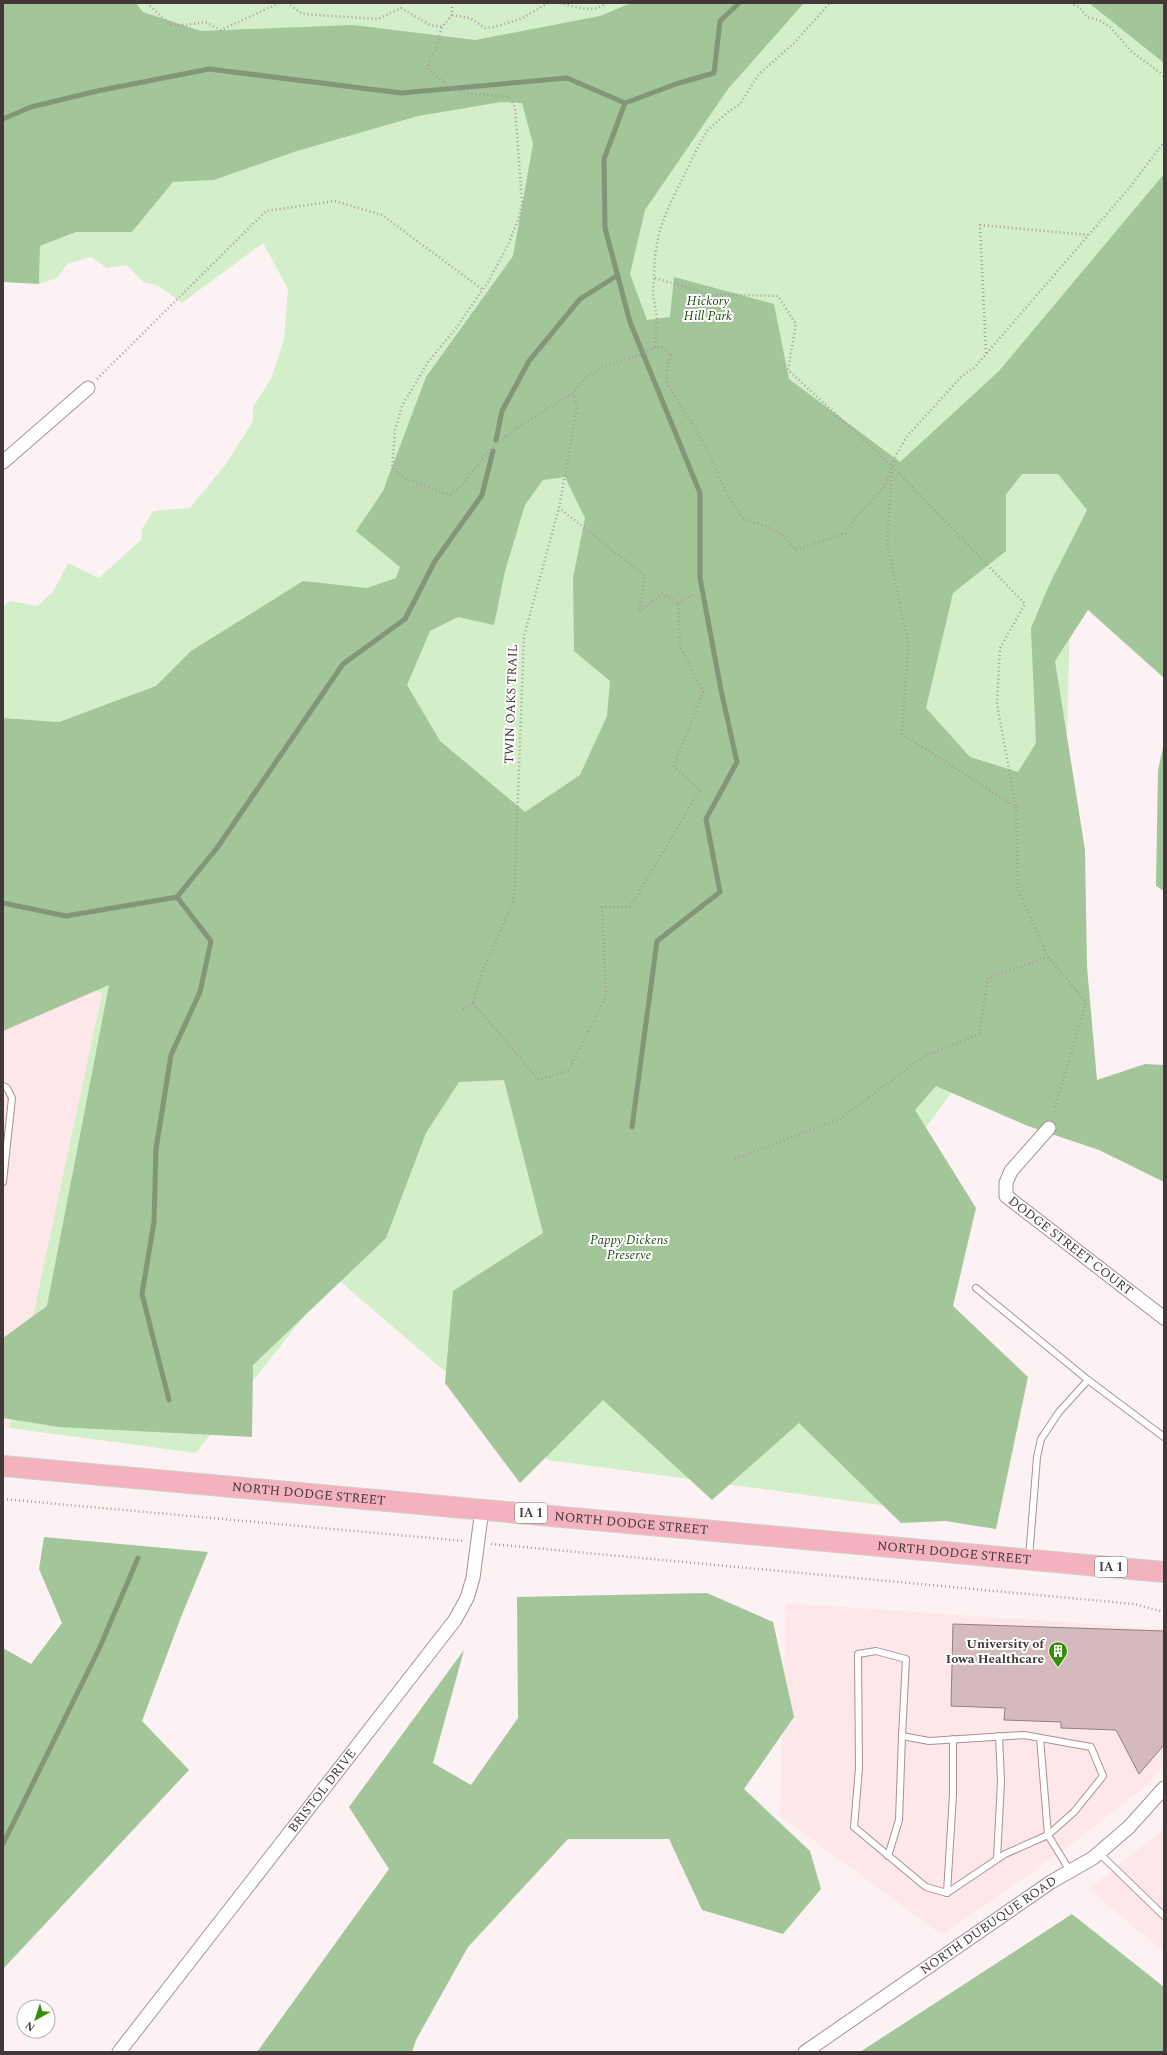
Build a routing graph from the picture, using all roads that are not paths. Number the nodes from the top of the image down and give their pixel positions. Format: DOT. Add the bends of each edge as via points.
graph roads {
  1 [pos="88,388"];
  2 [pos="3,462"];
  3 [pos="3,1086"];
  4 [pos="6,1127"];
  5 [pos="1049,1128"];
  6 [pos="3,1182"];
  7 [pos="976,1288"];
  8 [pos="1164,1318"];
  9 [pos="1088,1380"];
  10 [pos="1164,1437"];
  11 [pos="3,1466"];
  12 [pos="482,1509"];
  13 [pos="1029,1559"];
  14 [pos="1164,1572"];
  15 [pos="902,1736"];
  16 [pos="999,1736"];
  17 [pos="1040,1738"];
  18 [pos="953,1739"];
  19 [pos="1164,1788"];
  20 [pos="1048,1835"];
  21 [pos="1099,1852"];
  22 [pos="888,1856"];
  23 [pos="998,1859"];
  24 [pos="1070,1871"];
  25 [pos="947,1893"];
  26 [pos="1164,1916"];
  27 [pos="119,2052"];
  28 [pos="805,2052"];
  1 -- 2 [label="street"];
  3 -- 4 [label="lane" via="12,1098"];
  4 -- 6 [label="lane"];
  5 -- 8 [label="street, DODGE STREET COURT" via="1011,1171 1006,1183 1006,1196"];
  7 -- 9 [label="lane"];
  9 -- 10 [label="lane"];
  9 -- 13 [label="lane" via="1041,1439 1037,1457"];
  11 -- 12 [label="main road, NORTH DODGE STREET / IA 1"];
  12 -- 13 [label="main road, NORTH DODGE STREET / IA 1"];
  12 -- 27 [label="street, BRISTOL DRIVE" via="473,1578 467,1598 455,1620"];
  13 -- 14 [label="main road, NORTH DODGE STREET / IA 1"];
  15 -- 18 [label="lane" via="929,1741"];
  15 -- 22 [label="lane" via="899,1820"];
  15 -- 22 [label="lane" via="906,1659 876,1651 858,1654 859,1768 854,1827"];
  16 -- 17 [label="lane" via="1024,1735"];
  16 -- 18 [label="lane"];
  16 -- 23 [label="lane" via="1001,1781"];
  17 -- 20 [label="lane"];
  17 -- 20 [label="lane" via="1091,1747 1103,1776 1074,1812"];
  18 -- 25 [label="lane" via="953,1794"];
  19 -- 21 [label="street, NORTH DUBUQUE ROAD" via="1129,1827"];
  20 -- 23 [label="lane"];
  20 -- 24 [label="lane"];
  21 -- 24 [label="street, NORTH DUBUQUE ROAD"];
  21 -- 26 [label="lane"];
  22 -- 25 [label="lane" via="926,1887"];
  23 -- 25 [label="lane"];
  24 -- 28 [label="street, NORTH DUBUQUE ROAD"];
}
